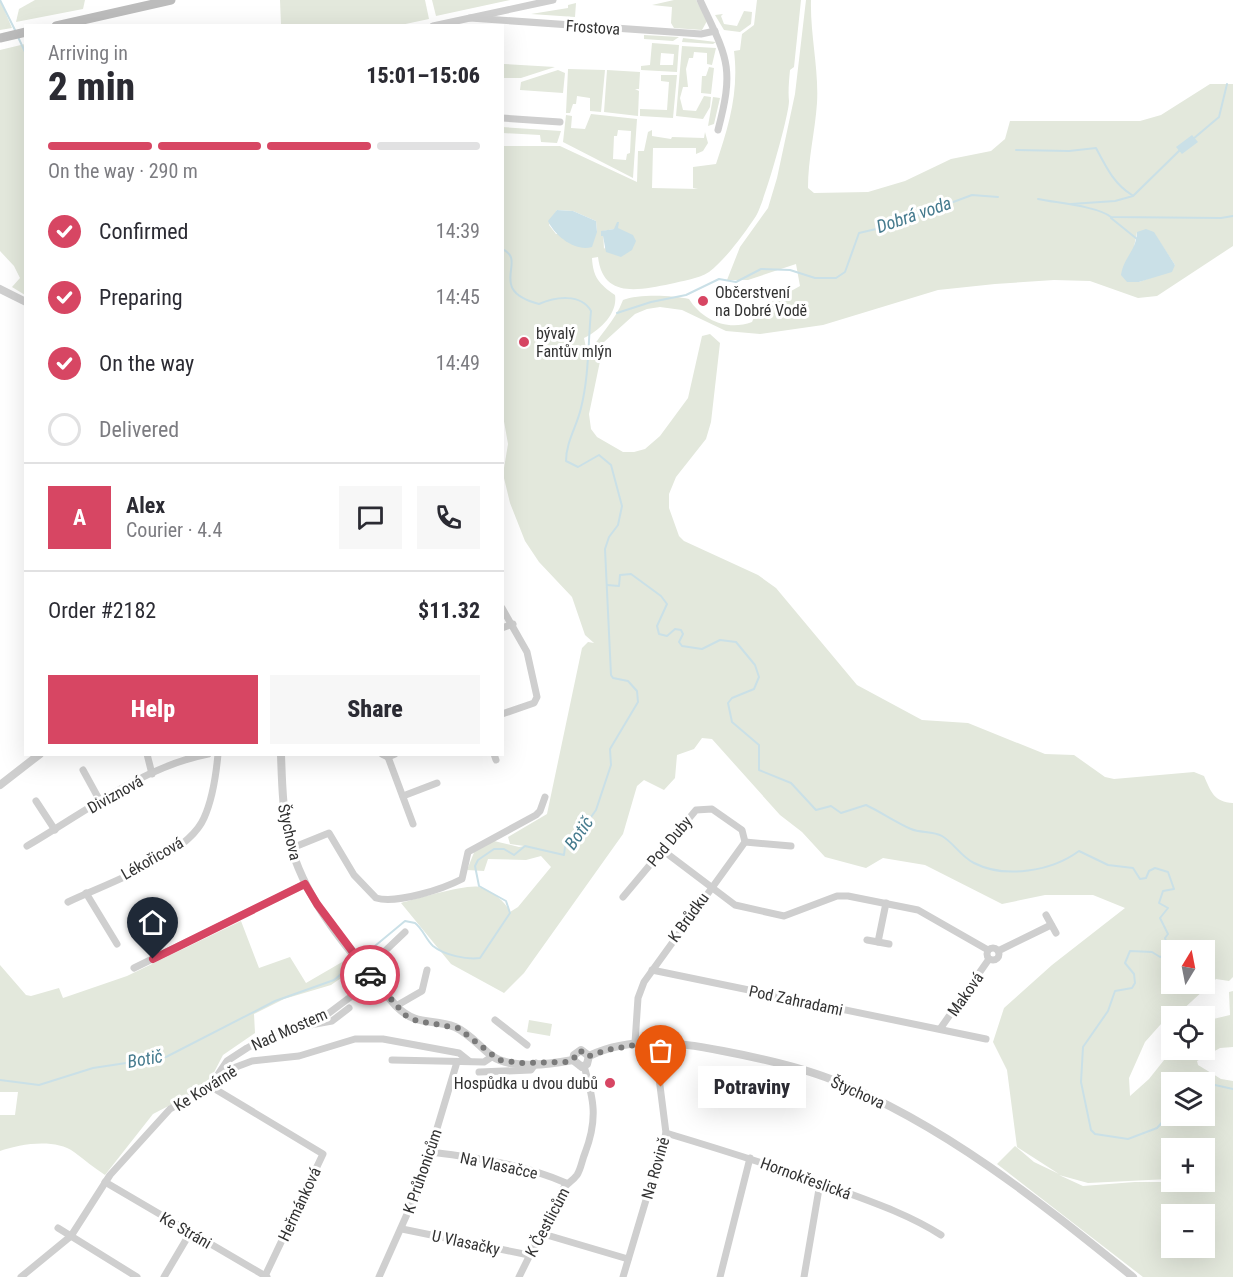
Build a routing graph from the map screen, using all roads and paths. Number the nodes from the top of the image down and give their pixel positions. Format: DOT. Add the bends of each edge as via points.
graph roads {
  1 [pos="171,0"];
  2 [pos="553,0"];
  3 [pos="700,0"];
  4 [pos="470,18"];
  5 [pos="65,24"];
  6 [pos="442,24"];
  7 [pos="715,31"];
  8 [pos="24,32"];
  9 [pos="0,38"];
  10 [pos="504,118"];
  11 [pos="560,122"];
  12 [pos="718,130"];
  13 [pos="0,289"];
  14 [pos="24,301"];
  15 [pos="504,611"];
  16 [pos="513,624"];
  17 [pos="504,627"];
  18 [pos="504,713"];
  19 [pos="37,756"];
  20 [pos="148,756"];
  21 [pos="199,756"];
  22 [pos="218,756"];
  23 [pos="281,756"];
  24 [pos="388,756"];
  25 [pos="83,770"];
  26 [pos="152,774"];
  27 [pos="437,783"];
  28 [pos="0,785"];
  29 [pos="403,796"];
  30 [pos="545,797"];
  31 [pos="36,801"];
  32 [pos="100,801"];
  33 [pos="413,824"];
  34 [pos="55,830"];
  35 [pos="745,842"];
  36 [pos="27,846"];
  37 [pos="791,846"];
  38 [pos="292,848"];
  39 [pos="661,849"];
  40 [pos="305,884"];
  41 [pos="710,887"];
  42 [pos="86,893"];
  43 [pos="623,897"];
  44 [pos="68,902"];
  45 [pos="886,903"];
  46 [pos="1046,915"];
  47 [pos="1051,925"];
  48 [pos="405,932"];
  49 [pos="1056,933"];
  50 [pos="867,940"];
  51 [pos="878,942"];
  52 [pos="117,944"];
  53 [pos="889,944"];
  54 [pos="988,950"];
  55 [pos="998,951"];
  56 [pos="990,959"];
  57 [pos="134,968"];
  58 [pos="427,970"];
  59 [pos="652,970"];
  60 [pos="368,972"];
  61 [pos="396,1006"];
  62 [pos="349,1008"];
  63 [pos="495,1020"];
  64 [pos="304,1024"];
  65 [pos="940,1029"];
  66 [pos="986,1039"];
  67 [pos="635,1043"];
  68 [pos="646,1043"];
  69 [pos="527,1045"];
  70 [pos="493,1056"];
  71 [pos="589,1056"];
  72 [pos="392,1060"];
  73 [pos="573,1060"];
  74 [pos="469,1061"];
  75 [pos="457,1062"];
  76 [pos="536,1063"];
  77 [pos="584,1066"];
  78 [pos="479,1072"];
  79 [pos="210,1086"];
  80 [pos="666,1133"];
  81 [pos="431,1152"];
  82 [pos="750,1158"];
  83 [pos="105,1182"];
  84 [pos="566,1183"];
  85 [pos="820,1183"];
  86 [pos="57,1228"];
  87 [pos="402,1228"];
  88 [pos="190,1233"];
  89 [pos="540,1233"];
  90 [pos="941,1235"];
  91 [pos="71,1236"];
  92 [pos="529,1255"];
  93 [pos="628,1259"];
  94 [pos="266,1276"];
  95 [pos="21,1277"];
  96 [pos="137,1277"];
  97 [pos="164,1277"];
  98 [pos="379,1277"];
  99 [pos="519,1277"];
  100 [pos="623,1277"];
  101 [pos="720,1277"];
  102 [pos="804,1277"];
  103 [pos="1133,1277"];
  1 -- 5 [label="main road"];
  2 -- 4 [label="street"];
  3 -- 7 [label="street"];
  4 -- 6 [label="street"];
  4 -- 7 [label="street, Frostova" via="701,34"];
  7 -- 12 [label="street" via="728,67"];
  8 -- 9 [label="main road"];
  10 -- 11 [label="street"];
  13 -- 14 [label="street"];
  15 -- 16 [label="street"];
  16 -- 17 [label="street"];
  16 -- 18 [label="street" via="527,652 537,697 534,703"];
  19 -- 28 [label="street"];
  20 -- 26 [label="street"];
  21 -- 26 [label="street, Diviznová"];
  22 -- 42 [label="street, Lékořicová" via="216,781 204,819 195,831 154,861"];
  23 -- 38 [label="street, Štychova" via="282,790"];
  24 -- 29 [label="street"];
  25 -- 32 [label="street"];
  26 -- 32 [label="street, Diviznová"];
  27 -- 29 [label="street"];
  29 -- 33 [label="street"];
  30 -- 38 [label="street" via="536,815 468,852 462,879 435,890 376,898 354,875 329,833"];
  31 -- 34 [label="street"];
  32 -- 34 [label="street, Diviznová"];
  34 -- 36 [label="street, Diviznová"];
  35 -- 37 [label="street"];
  35 -- 39 [label="street, Pod Duby" via="742,830 712,808 703,807 692,813"];
  35 -- 41 [label="street, K Brůdku"];
  38 -- 40 [label="street, Štychova"];
  39 -- 41 [label="street"];
  39 -- 43 [label="street, Pod Duby"];
  40 -- 57 [label="street"];
  40 -- 60 [label="street, Štychova"];
  41 -- 45 [label="street" via="735,905 784,916 837,896"];
  41 -- 59 [label="street, K Brůdku"];
  42 -- 44 [label="street, Lékořicová"];
  42 -- 52 [label="street"];
  45 -- 51 [label="street"];
  45 -- 54 [label="street" via="930,915"];
  46 -- 47 [label="street"];
  47 -- 49 [label="street"];
  47 -- 55 [label="street, Maková"];
  48 -- 60 [label="street, Nad Mostem"];
  50 -- 51 [label="street"];
  51 -- 53 [label="street"];
  54 -- 55 [label="street, Maková"];
  54 -- 56 [label="street, Maková"];
  55 -- 56 [label="street, Maková" via="997,957"];
  56 -- 65 [label="street, Maková"];
  58 -- 61 [label="street" via="422,992"];
  59 -- 65 [label="street, Pod Zahradami"];
  59 -- 67 [label="street, K Brůdku" via="638,998"];
  60 -- 61 [label="street, Štychova"];
  60 -- 64 [label="street, Nad Mostem" via="365,985 349,998 321,1018"];
  61 -- 70 [label="street, Štychova" via="417,1021 458,1028"];
  62 -- 64 [label="street" via="325,1024"];
  63 -- 69 [label="street"];
  64 -- 79 [label="street, Nad Mostem" via="247,1048 227,1061"];
  65 -- 66 [label="street, Pod Zahradami"];
  67 -- 68 [label="street, Štychova"];
  67 -- 71 [label="street, Štychova"];
  68 -- 80 [label="street, Na Rovině" via="658,1070"];
  68 -- 103 [label="street, Štychova" via="674,1043 795,1067 894,1108 950,1140 1034,1198"];
  70 -- 74 [label="street" via="484,1062"];
  70 -- 76 [label="street, Štychova" via="506,1062"];
  71 -- 73 [label="street, Štychova" via="578,1051"];
  71 -- 77 [label="street"];
  72 -- 75 [label="street"];
  73 -- 76 [label="street, Štychova"];
  73 -- 77 [label="street"];
  74 -- 75 [label="street"];
  74 -- 79 [label="street, Ke Kovárně" via="459,1053 383,1039 355,1039 299,1056 252,1061 228,1070"];
  75 -- 81 [label="street, K Průhonicům"];
  76 -- 78 [label="street" via="531,1070"];
  77 -- 84 [label="street, K Čestlicům" via="594,1103 593,1127 576,1176"];
  79 -- 83 [label="street, Ke Kovárně" via="170,1109"];
  79 -- 94 [label="street, Heřmánková" via="322,1154"];
  80 -- 82 [label="street, Hornokřeslická"];
  80 -- 93 [label="street, Na Rovině"];
  81 -- 84 [label="street, Na Vlasačce" via="494,1160"];
  81 -- 87 [label="street, K Průhonicům"];
  82 -- 85 [label="street, Hornokřeslická"];
  82 -- 101 [label="street"];
  83 -- 88 [label="street, Ke Stráni"];
  83 -- 91 [label="street, Ke Kovárně"];
  84 -- 89 [label="street, K Čestlicům"];
  85 -- 90 [label="street, Hornokřeslická" via="891,1209"];
  85 -- 102 [label="street"];
  86 -- 91 [label="street"];
  87 -- 92 [label="street, U Vlasačky"];
  87 -- 98 [label="street, K Průhonicům"];
  88 -- 94 [label="street, Ke Stráni"];
  88 -- 97 [label="street"];
  89 -- 92 [label="street, K Čestlicům"];
  89 -- 93 [label="street"];
  91 -- 95 [label="street, Ke Kovárně"];
  91 -- 96 [label="street"];
  92 -- 99 [label="street, K Čestlicům"];
  93 -- 100 [label="street, Na Rovině"];
}
